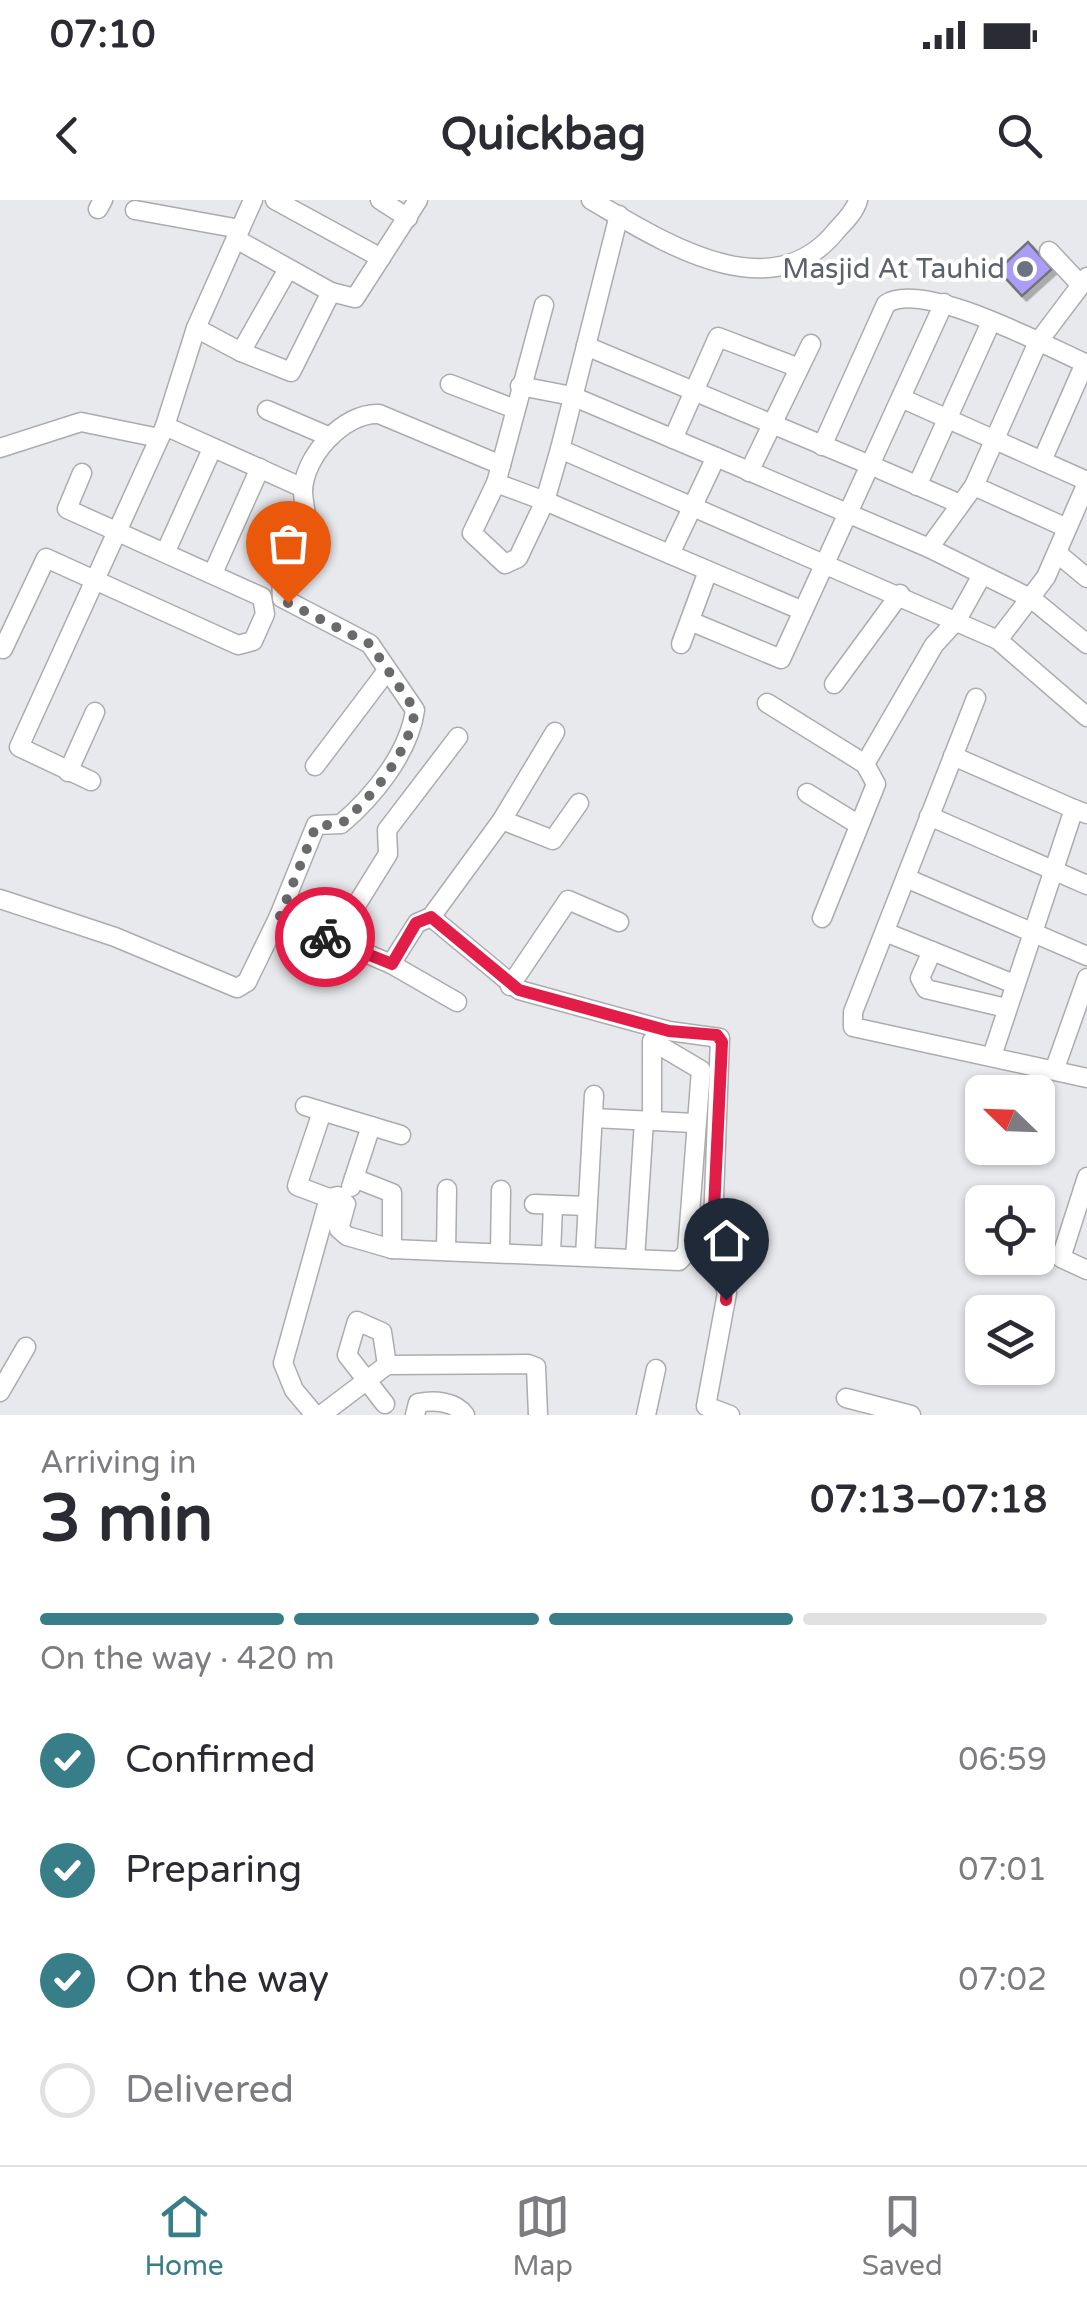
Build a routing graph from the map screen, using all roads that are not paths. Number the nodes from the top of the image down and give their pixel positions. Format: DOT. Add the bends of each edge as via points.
graph roads {
  1 [pos="252,200"];
  2 [pos="275,200"];
  3 [pos="380,200"];
  4 [pos="418,200"];
  5 [pos="858,200"];
  6 [pos="594,201"];
  7 [pos="135,210"];
  8 [pos="620,216"];
  9 [pos="408,218"];
  10 [pos="238,234"];
  11 [pos="1049,252"];
  12 [pos="381,258"];
  13 [pos="288,269"];
  14 [pos="1084,281"];
  15 [pos="331,292"];
  16 [pos="944,303"];
  17 [pos="544,305"];
  18 [pos="991,322"];
  19 [pos="196,328"];
  20 [pos="1038,342"];
  21 [pos="810,344"];
  22 [pos="586,346"];
  23 [pos="240,352"];
  24 [pos="1086,364"];
  25 [pos="799,368"];
  26 [pos="450,384"];
  27 [pos="520,386"];
  28 [pos="695,390"];
  29 [pos="572,396"];
  30 [pos="901,398"];
  31 [pos="515,408"];
  32 [pos="267,410"];
  33 [pos="948,419"];
  34 [pos="773,425"];
  35 [pos="162,432"];
  36 [pos="330,436"];
  37 [pos="674,440"];
  38 [pos="995,440"];
  39 [pos="822,446"];
  40 [pos="0,448"];
  41 [pos="212,449"];
  42 [pos="560,449"];
  43 [pos="716,457"];
  44 [pos="1042,461"];
  45 [pos="870,466"];
  46 [pos="260,468"];
  47 [pos="749,472"];
  48 [pos="82,473"];
  49 [pos="498,474"];
  50 [pos="1087,482"];
  51 [pos="917,486"];
  52 [pos="974,486"];
  53 [pos="303,488"];
  54 [pos="545,502"];
  55 [pos="960,504"];
  56 [pos="692,506"];
  57 [pos="1083,506"];
  58 [pos="846,513"];
  59 [pos="1067,528"];
  60 [pos="116,530"];
  61 [pos="929,548"];
  62 [pos="166,552"];
  63 [pos="1057,553"];
  64 [pos="670,554"];
  65 [pos="825,561"];
  66 [pos="708,571"];
  67 [pos="213,573"];
  68 [pos="982,574"];
  69 [pos="1087,578"];
  70 [pos="95,579"];
  71 [pos="900,594"];
  72 [pos="1032,599"];
  73 [pos="802,611"];
  74 [pos="957,620"];
  75 [pos="690,621"];
  76 [pos="998,640"];
  77 [pos="681,644"];
  78 [pos="1087,644"];
  79 [pos="3,648"];
  80 [pos="386,672"];
  81 [pos="834,684"];
  82 [pos="976,698"];
  83 [pos="767,703"];
  84 [pos="95,712"];
  85 [pos="1087,716"];
  86 [pos="555,732"];
  87 [pos="458,737"];
  88 [pos="953,756"];
  89 [pos="865,764"];
  90 [pos="315,766"];
  91 [pos="68,772"];
  92 [pos="91,782"];
  93 [pos="807,793"];
  94 [pos="579,803"];
  95 [pos="1081,812"];
  96 [pos="929,816"];
  97 [pos="502,820"];
  98 [pos="859,825"];
  99 [pos="1052,871"];
  100 [pos="906,878"];
  101 [pos="1087,885"];
  102 [pos="0,899"];
  103 [pos="280,916"];
  104 [pos="431,917"];
  105 [pos="822,918"];
  106 [pos="619,922"];
  107 [pos="885,932"];
  108 [pos="1030,933"];
  109 [pos="334,941"];
  110 [pos="932,951"];
  111 [pos="1087,956"];
  112 [pos="392,964"];
  113 [pos="1087,978"];
  114 [pos="1014,984"];
  115 [pos="510,986"];
  116 [pos="456,1002"];
  117 [pos="1006,1008"];
  118 [pos="992,1056"];
  119 [pos="1055,1068"];
  120 [pos="1087,1078"];
  121 [pos="594,1095"];
  122 [pos="592,1118"];
  123 [pos="648,1121"];
  124 [pos="694,1123"];
  125 [pos="371,1126"];
  126 [pos="401,1135"];
  127 [pos="1087,1177"];
  128 [pos="354,1178"];
  129 [pos="446,1189"];
  130 [pos="501,1190"];
  131 [pos="337,1201"];
  132 [pos="587,1206"];
  133 [pos="392,1249"];
  134 [pos="446,1251"];
  135 [pos="500,1253"];
  136 [pos="551,1255"];
  137 [pos="585,1256"];
  138 [pos="635,1259"];
  139 [pos="1087,1270"];
  140 [pos="26,1347"];
  141 [pos="387,1365"];
  142 [pos="656,1369"];
  143 [pos="364,1382"];
  144 [pos="0,1392"];
  145 [pos="846,1398"];
  146 [pos="385,1404"];
  147 [pos="318,1415"];
  148 [pos="415,1415"];
  149 [pos="465,1415"];
  150 [pos="538,1415"];
  151 [pos="646,1415"];
  152 [pos="730,1415"];
  153 [pos="911,1415"];
  1 -- 10 [label="street"];
  2 -- 12 [label="street"];
  3 -- 9 [label="street"];
  4 -- 9 [label="street"];
  5 -- 8 [label="street" via="823,248 772,266 697,258"];
  6 -- 8 [label="street"];
  7 -- 10 [label="street"];
  8 -- 22 [label="street"];
  9 -- 12 [label="street"];
  10 -- 13 [label="street"];
  10 -- 19 [label="street"];
  11 -- 14 [label="street"];
  12 -- 15 [label="street" via="355,298"];
  13 -- 15 [label="street"];
  13 -- 23 [label="street"];
  14 -- 20 [label="street"];
  15 -- 23 [label="street" via="291,372"];
  16 -- 18 [label="street"];
  16 -- 30 [label="street"];
  16 -- 39 [label="street" via="886,304"];
  17 -- 27 [label="street"];
  18 -- 20 [label="street"];
  18 -- 33 [label="street"];
  19 -- 23 [label="street"];
  19 -- 35 [label="street"];
  20 -- 24 [label="street"];
  20 -- 38 [label="street"];
  21 -- 25 [label="street"];
  22 -- 28 [label="street"];
  22 -- 29 [label="street"];
  24 -- 44 [label="street"];
  25 -- 28 [label="street" via="718,337"];
  25 -- 34 [label="street"];
  26 -- 31 [label="street"];
  27 -- 29 [label="street"];
  27 -- 31 [label="street"];
  28 -- 34 [label="street"];
  28 -- 37 [label="street"];
  29 -- 37 [label="street"];
  29 -- 42 [label="street"];
  30 -- 33 [label="street"];
  30 -- 45 [label="street"];
  31 -- 49 [label="street"];
  32 -- 36 [label="street"];
  33 -- 38 [label="street"];
  33 -- 51 [label="street"];
  34 -- 39 [label="street"];
  34 -- 47 [label="street"];
  35 -- 40 [label="street" via="81,422"];
  35 -- 41 [label="street"];
  35 -- 60 [label="street"];
  36 -- 49 [label="street" via="364,413 379,414"];
  36 -- 53 [label="street"];
  37 -- 43 [label="street"];
  38 -- 44 [label="street"];
  38 -- 52 [label="street"];
  39 -- 45 [label="street"];
  41 -- 46 [label="street"];
  41 -- 62 [label="street"];
  42 -- 54 [label="street"];
  42 -- 56 [label="street"];
  43 -- 47 [label="street"];
  43 -- 56 [label="street"];
  44 -- 50 [label="street"];
  45 -- 51 [label="street"];
  45 -- 58 [label="street"];
  46 -- 53 [label="street"];
  46 -- 67 [label="street"];
  47 -- 58 [label="street"];
  48 -- 60 [label="street" via="67,509"];
  49 -- 54 [label="street"];
  49 -- 54 [label="street" via="472,533 505,564 516,562"];
  50 -- 57 [label="street"];
  51 -- 55 [label="street"];
  52 -- 55 [label="street"];
  52 -- 59 [label="street"];
  53 -- 80 [label="street" via="308,540 281,578 282,598 370,644"];
  54 -- 64 [label="street"];
  55 -- 61 [label="street"];
  56 -- 64 [label="street"];
  56 -- 65 [label="street"];
  57 -- 59 [label="street"];
  58 -- 61 [label="street"];
  58 -- 65 [label="street"];
  59 -- 63 [label="street"];
  60 -- 62 [label="street"];
  60 -- 70 [label="street"];
  61 -- 68 [label="street"];
  62 -- 67 [label="street"];
  63 -- 69 [label="street"];
  63 -- 72 [label="street"];
  64 -- 66 [label="street"];
  65 -- 71 [label="street"];
  65 -- 73 [label="street"];
  66 -- 73 [label="street"];
  66 -- 75 [label="street"];
  67 -- 70 [label="street" via="253,590 266,605 246,646"];
  68 -- 72 [label="street"];
  68 -- 74 [label="street"];
  70 -- 79 [label="street" via="46,558"];
  70 -- 91 [label="street" via="18,747"];
  71 -- 74 [label="street"];
  71 -- 81 [label="street"];
  72 -- 76 [label="street"];
  72 -- 78 [label="street"];
  73 -- 75 [label="street" via="780,659"];
  74 -- 76 [label="street"];
  74 -- 89 [label="street" via="934,645"];
  75 -- 77 [label="street"];
  76 -- 85 [label="street"];
  80 -- 90 [label="street"];
  80 -- 103 [label="street" via="413,704 411,729 381,780 344,822 316,826"];
  82 -- 88 [label="street"];
  83 -- 89 [label="street"];
  84 -- 91 [label="street"];
  86 -- 97 [label="street"];
  87 -- 109 [label="street" via="387,830 388,854"];
  88 -- 95 [label="street"];
  88 -- 96 [label="street"];
  89 -- 98 [label="street" via="876,784"];
  91 -- 92 [label="street"];
  93 -- 98 [label="street"];
  94 -- 97 [label="street" via="553,840"];
  95 -- 99 [label="street"];
  96 -- 99 [label="street"];
  96 -- 100 [label="street"];
  97 -- 104 [label="street"];
  98 -- 105 [label="street"];
  99 -- 101 [label="street"];
  99 -- 108 [label="street"];
  100 -- 107 [label="street"];
  100 -- 108 [label="street"];
  102 -- 103 [label="street" via="115,937 236,988 247,982"];
  103 -- 109 [label="street"];
  104 -- 112 [label="street" via="416,923"];
  104 -- 115 [label="street"];
  106 -- 115 [label="street" via="568,900"];
  107 -- 110 [label="street"];
  107 -- 118 [label="street" via="853,1027"];
  108 -- 111 [label="street"];
  108 -- 114 [label="street"];
  109 -- 112 [label="street"];
  110 -- 114 [label="street"];
  110 -- 117 [label="street" via="920,978 926,989"];
  112 -- 116 [label="street"];
  113 -- 119 [label="street"];
  114 -- 117 [label="street"];
  115 -- 152 [label="street" via="669,1031 720,1038 712,1251 727,1293 706,1406"];
  117 -- 118 [label="street"];
  118 -- 119 [label="street"];
  119 -- 120 [label="street"];
  121 -- 122 [label="street"];
  122 -- 123 [label="street"];
  122 -- 132 [label="street"];
  123 -- 124 [label="street"];
  123 -- 124 [label="street" via="652,1042 701,1070"];
  123 -- 138 [label="street"];
  124 -- 138 [label="street" via="687,1252 678,1261"];
  125 -- 126 [label="street"];
  125 -- 128 [label="street"];
  125 -- 131 [label="street" via="314,1109 297,1186"];
  127 -- 139 [label="street" via="1062,1256"];
  128 -- 131 [label="street"];
  128 -- 133 [label="street" via="395,1197"];
  129 -- 134 [label="street"];
  130 -- 135 [label="street"];
  131 -- 133 [label="street" via="339,1229 347,1236"];
  131 -- 147 [label="street" via="283,1363 294,1390"];
  132 -- 136 [label="street" via="543,1204"];
  132 -- 137 [label="street"];
  133 -- 134 [label="street"];
  134 -- 135 [label="street"];
  135 -- 136 [label="street"];
  136 -- 137 [label="street"];
  137 -- 138 [label="street"];
  140 -- 144 [label="street"];
  141 -- 143 [label="street"];
  141 -- 143 [label="street" via="382,1332 358,1321 346,1348"];
  141 -- 150 [label="street" via="528,1364 536,1367"];
  142 -- 151 [label="street"];
  143 -- 146 [label="street"];
  143 -- 147 [label="street"];
  145 -- 153 [label="street"];
  148 -- 149 [label="street" via="425,1402 447,1403"];
}
